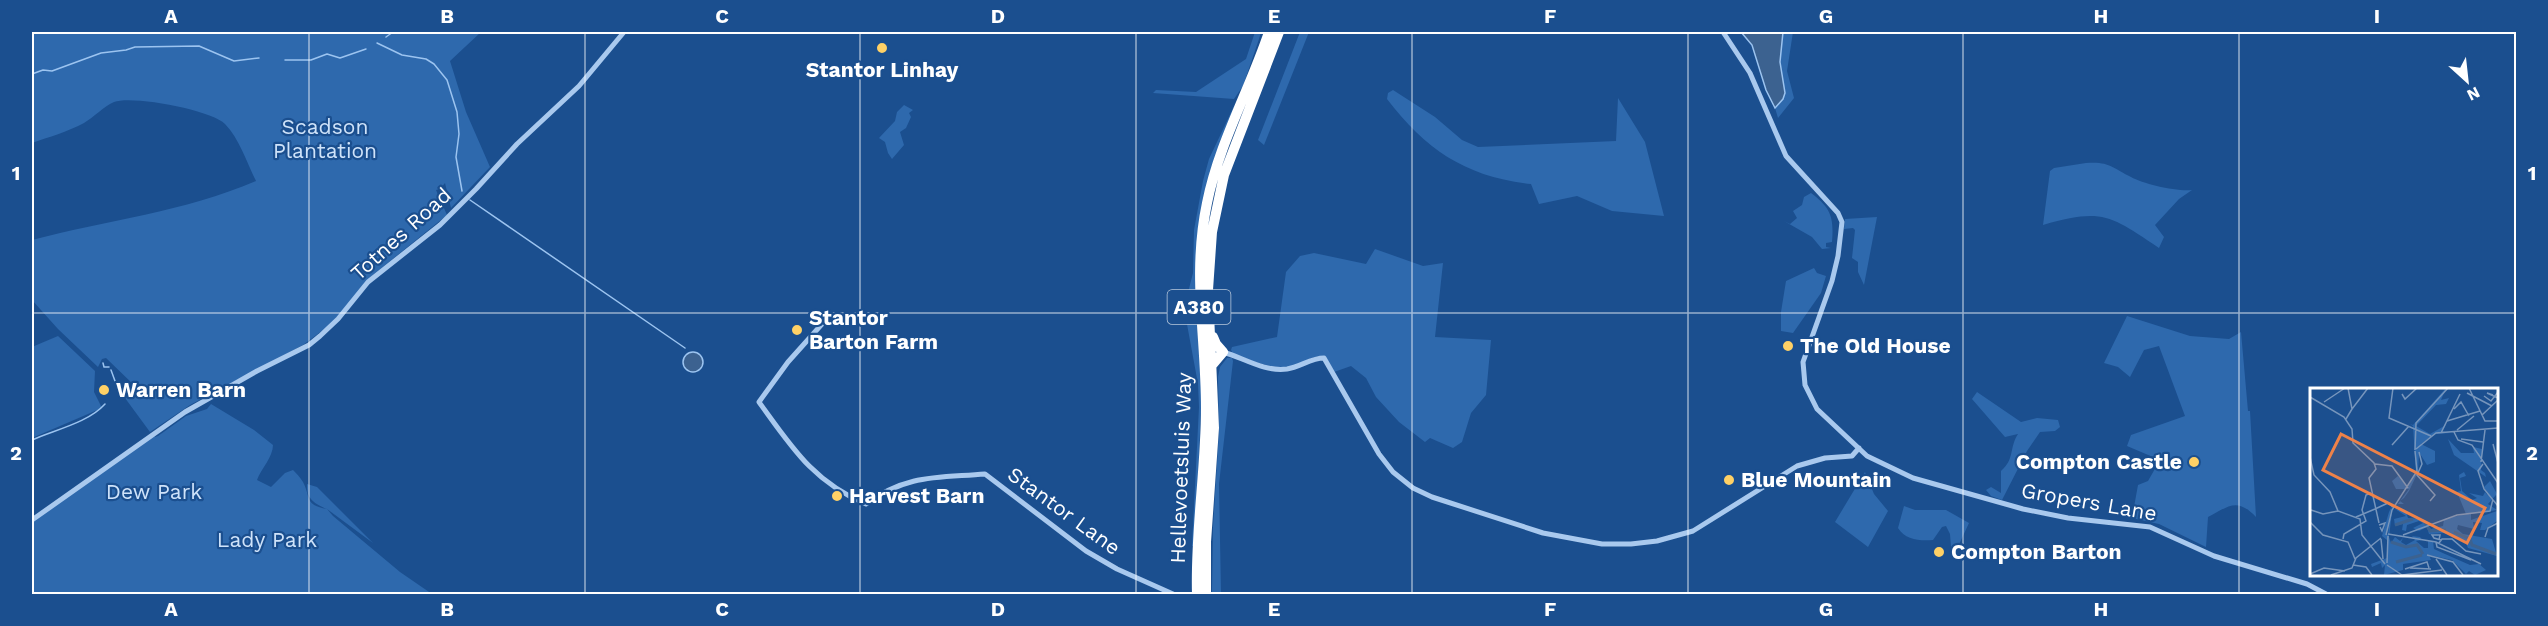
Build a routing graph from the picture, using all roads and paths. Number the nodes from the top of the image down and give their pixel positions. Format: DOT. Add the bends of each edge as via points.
graph roads {
  1 [pos="624,32"];
  2 [pos="1269,32"];
  3 [pos="1279,32"];
  4 [pos="1723,32"];
  5 [pos="1209,323"];
  6 [pos="822,324"];
  7 [pos="1223,352"];
  8 [pos="1212,365"];
  9 [pos="1859,448"];
  10 [pos="32,520"];
  11 [pos="1173,594"];
  12 [pos="1197,594"];
  13 [pos="1206,594"];
  14 [pos="2326,594"];
  1 -- 10 [label="street, Totnes Road" via="579,86 440,225 368,282 338,320 309,345 185,411"];
  2 -- 12 [label="highway, Hellevoetsluis Way / A380" via="1217,165 1200,240 1198,291 1206,415"];
  3 -- 5 [label="highway, Hellevoetsluis Way / A380" via="1222,185 1209,253"];
  4 -- 9 [label="street, Gropers Lane" via="1750,73 1786,156 1842,222 1832,281 1803,362 1805,386 1813,403"];
  5 -- 7 [label="highway" via="1215,344"];
  5 -- 8 [label="highway, Hellevoetsluis Way / A380"];
  6 -- 11 [label="street, Stantor Lane" via="759,402 787,443 819,478 866,504 886,491 923,477 985,474 1086,551"];
  7 -- 8 [label="highway"];
  7 -- 9 [label="street" via="1275,369 1296,368 1324,358 1379,454 1413,488 1542,533 1602,544 1674,538 1693,531 1797,466 1852,456"];
  8 -- 13 [label="highway, Hellevoetsluis Way / A380" via="1214,428"];
  9 -- 14 [label="street, Gropers Lane" via="1873,460 1913,477 2023,509 2150,527 2214,556 2307,584"];
}
